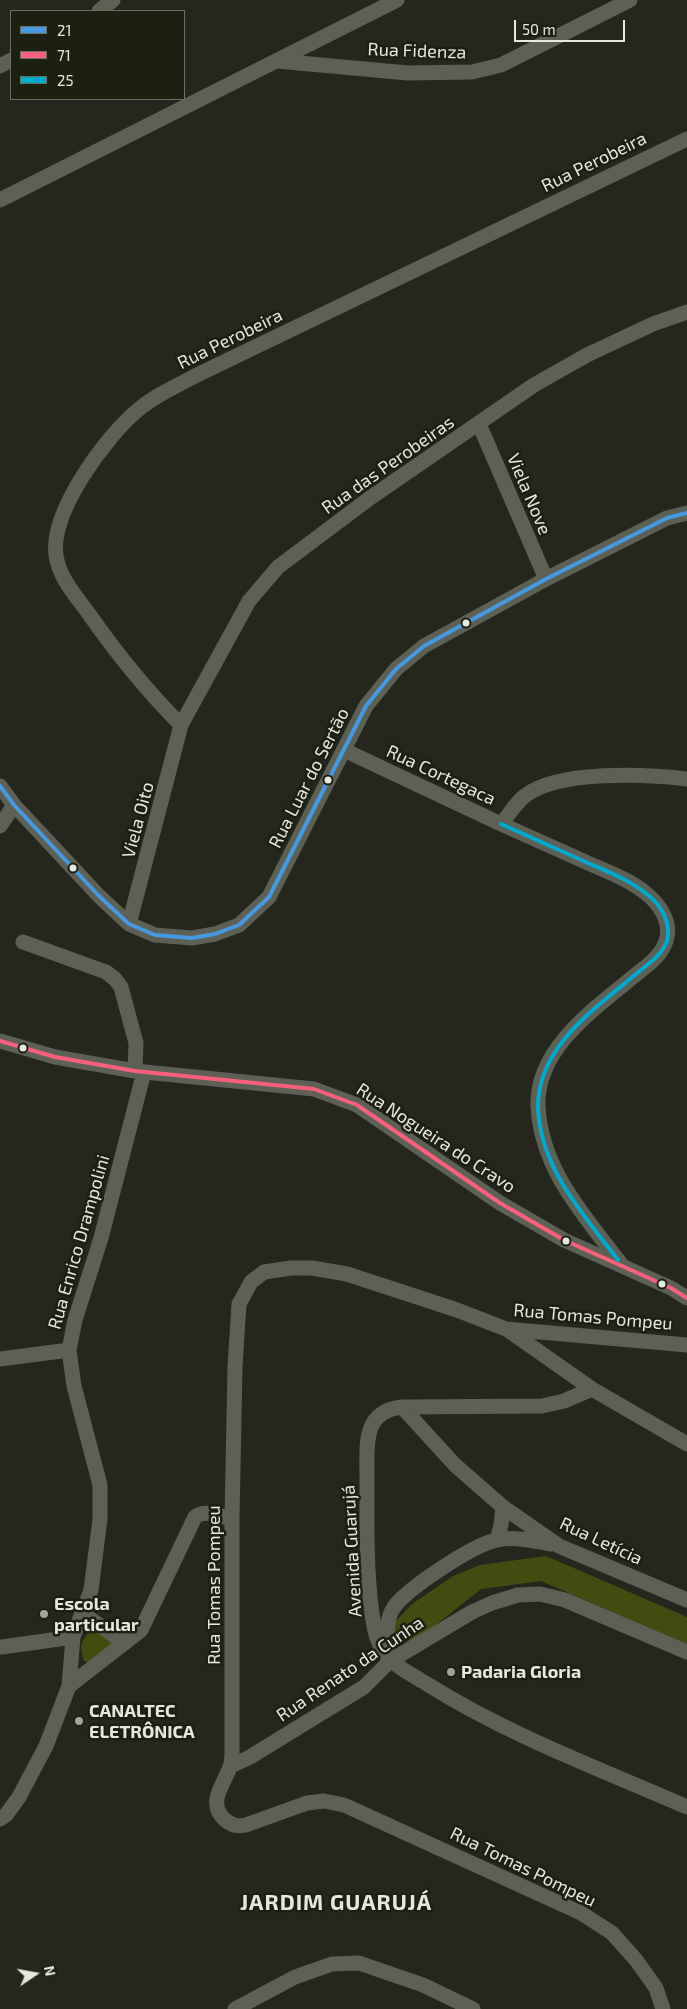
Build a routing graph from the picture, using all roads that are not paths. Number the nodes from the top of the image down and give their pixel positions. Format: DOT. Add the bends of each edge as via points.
graph roads {
  1 [pos="113,0"];
  2 [pos="397,0"];
  3 [pos="630,0"];
  4 [pos="100,10"];
  5 [pos="277,61"];
  6 [pos="687,138"];
  7 [pos="0,200"];
  8 [pos="687,312"];
  9 [pos="479,424"];
  10 [pos="687,513"];
  11 [pos="546,579"];
  12 [pos="181,725"];
  13 [pos="344,750"];
  14 [pos="687,779"];
  15 [pos="0,786"];
  16 [pos="14,805"];
  17 [pos="501,824"];
  18 [pos="0,826"];
  19 [pos="129,924"];
  20 [pos="23,942"];
  21 [pos="0,1040"];
  22 [pos="140,1071"];
  23 [pos="622,1266"];
  24 [pos="687,1298"];
  25 [pos="506,1329"];
  26 [pos="687,1345"];
  27 [pos="69,1350"];
  28 [pos="0,1359"];
  29 [pos="592,1389"];
  30 [pos="402,1407"];
  31 [pos="687,1444"];
  32 [pos="503,1507"];
  33 [pos="232,1519"];
  34 [pos="497,1540"];
  35 [pos="559,1546"];
  36 [pos="370,1598"];
  37 [pos="687,1600"];
  38 [pos="394,1607"];
  39 [pos="83,1614"];
  40 [pos="73,1637"];
  41 [pos="125,1643"];
  42 [pos="1,1646"];
  43 [pos="687,1652"];
  44 [pos="390,1661"];
  45 [pos="69,1686"];
  46 [pos="231,1766"];
  47 [pos="687,1807"];
  48 [pos="0,1819"];
  49 [pos="235,2009"];
  50 [pos="472,2009"];
  51 [pos="663,2009"];
  1 -- 4 [label="street"];
  2 -- 5 [label="street"];
  3 -- 5 [label="street, Rua Fidenza" via="501,66 472,72 408,73"];
  5 -- 7 [label="street"];
  6 -- 12 [label="street, Rua Perobeira" via="197,375 152,400 114,433 90,464 64,514 57,533 56,555 66,584 109,644"];
  8 -- 9 [label="street, Rua das Perobeiras" via="587,355 534,385"];
  9 -- 11 [label="street, Viela Nove"];
  9 -- 12 [label="street, Rua das Perobeiras" via="370,498 278,567 249,600"];
  10 -- 11 [label="street, Rua Luar do Sertão" via="667,518"];
  11 -- 13 [label="street, Rua Luar do Sertão" via="424,646 396,669 366,706"];
  12 -- 19 [label="street, Viela Oito"];
  13 -- 17 [label="street, Rua Cortegaca"];
  13 -- 19 [label="street, Rua Luar do Sertão" via="269,898 239,925 192,938 155,935"];
  14 -- 17 [label="street, Rua Cortegaca" via="655,776 561,779 524,796"];
  15 -- 16 [label="street, Rua Luar do Sertão"];
  16 -- 18 [label="street"];
  16 -- 19 [label="street, Rua Luar do Sertão"];
  17 -- 23 [label="street" via="623,879 648,895 663,911 668,927 666,941 656,958 595,1008 558,1045 543,1075 538,1105 542,1136 554,1169"];
  20 -- 22 [label="street, Rua Enrico Drampolini" via="106,972 115,979 121,987"];
  21 -- 22 [label="street, Rua Nogueira do Cravo" via="55,1057"];
  22 -- 23 [label="street, Rua Nogueira do Cravo" via="314,1089 357,1105 500,1203 564,1240"];
  22 -- 27 [label="street, Rua Enrico Drampolini" via="101,1238"];
  23 -- 24 [label="street, Rua Nogueira do Cravo"];
  25 -- 26 [label="street, Rua Tomas Pompeu"];
  25 -- 29 [label="street"];
  25 -- 33 [label="street, Rua Tomas Pompeu" via="347,1274 312,1268 264,1272 251,1282 238,1304"];
  27 -- 28 [label="street"];
  27 -- 39 [label="street, Rua Enrico Drampolini" via="74,1386 100,1485 100,1519 91,1590"];
  29 -- 30 [label="street, Avenida Guarujá" via="542,1406"];
  29 -- 31 [label="street"];
  30 -- 32 [label="street, Rua Letícia" via="455,1465"];
  30 -- 36 [label="street, Avenida Guarujá" via="388,1408 376,1416 367,1446"];
  32 -- 34 [label="street"];
  32 -- 35 [label="street, Rua Letícia"];
  33 -- 41 [label="street" via="207,1513 195,1517 148,1620"];
  33 -- 46 [label="street, Rua Tomas Pompeu"];
  34 -- 35 [label="street" via="526,1539"];
  34 -- 38 [label="street" via="442,1567"];
  35 -- 37 [label="street, Rua Letícia"];
  36 -- 38 [label="street"];
  36 -- 44 [label="street, Avenida Guarujá" via="380,1645"];
  38 -- 44 [label="street" via="387,1635"];
  39 -- 40 [label="street, Rua Enrico Drampolini"];
  39 -- 41 [label="street"];
  40 -- 42 [label="street"];
  40 -- 45 [label="street, Rua Enrico Drampolini"];
  41 -- 45 [label="street"];
  43 -- 44 [label="street, Rua Renato da Cunha" via="565,1600 540,1594 518,1595 492,1602"];
  44 -- 46 [label="street, Rua Renato da Cunha" via="364,1687"];
  44 -- 47 [label="street, Avenida Guarujá" via="461,1706"];
  45 -- 48 [label="street, Rua Enrico Drampolini" via="46,1746 19,1796"];
  46 -- 51 [label="street, Rua Tomas Pompeu" via="216,1802 221,1816 229,1824 246,1826 308,1803 324,1801 344,1805 581,1913 612,1933 636,1960 656,1988"];
  49 -- 50 [label="street" via="295,1977 332,1964 359,1963 423,1985"];
}
